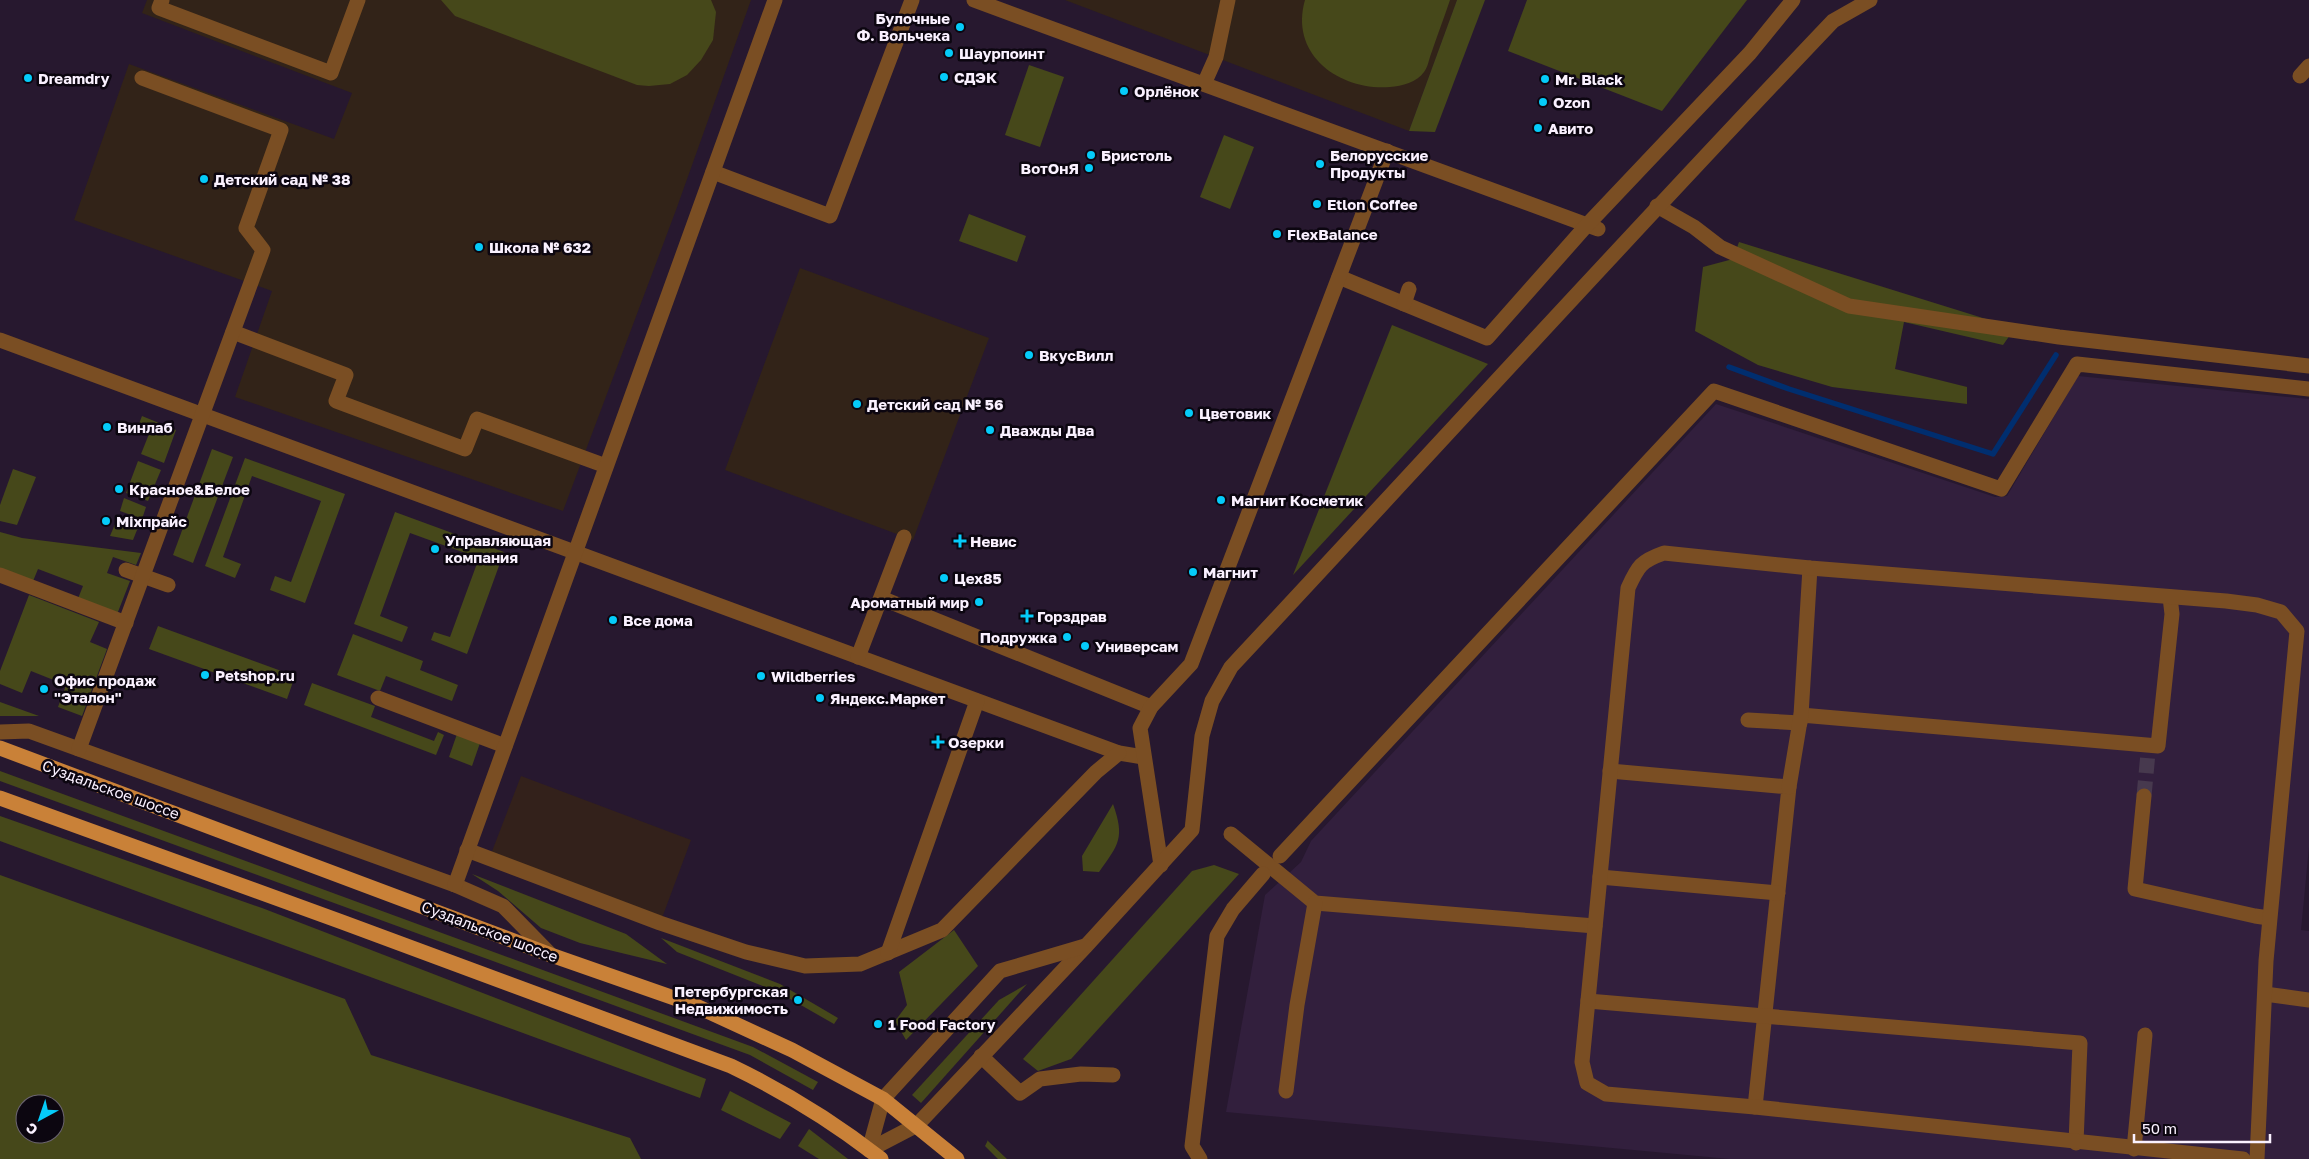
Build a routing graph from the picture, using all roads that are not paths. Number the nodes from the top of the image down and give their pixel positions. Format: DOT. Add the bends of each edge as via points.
graph roads {
  1 [pos="162,0"];
  2 [pos="358,0"];
  3 [pos="775,0"];
  4 [pos="912,0"];
  5 [pos="974,0"];
  6 [pos="1228,0"];
  7 [pos="1794,0"];
  8 [pos="1870,0"];
  9 [pos="142,78"];
  10 [pos="1204,84"];
  11 [pos="1386,152"];
  12 [pos="713,172"];
  13 [pos="1657,206"];
  14 [pos="1592,227"];
  15 [pos="1339,277"];
  16 [pos="1409,289"];
  17 [pos="1404,304"];
  18 [pos="233,332"];
  19 [pos="0,340"];
  20 [pos="2309,366"];
  21 [pos="2309,389"];
  22 [pos="203,415"];
  23 [pos="606,466"];
  24 [pos="904,536"];
  25 [pos="575,552"];
  26 [pos="1810,568"];
  27 [pos="126,570"];
  28 [pos="0,575"];
  29 [pos="143,576"];
  30 [pos="168,585"];
  31 [pos="2170,596"];
  32 [pos="880,598"];
  33 [pos="126,624"];
  34 [pos="858,657"];
  35 [pos="378,698"];
  36 [pos="977,701"];
  37 [pos="1151,707"];
  38 [pos="1800,719"];
  39 [pos="1748,720"];
  40 [pos="0,732"];
  41 [pos="505,746"];
  42 [pos="0,748"];
  43 [pos="79,749"];
  44 [pos="1119,753"];
  45 [pos="1143,757"];
  46 [pos="1610,772"];
  47 [pos="1789,787"];
  48 [pos="2144,796"];
  49 [pos="0,798"];
  50 [pos="1231,834"];
  51 [pos="467,850"];
  52 [pos="1280,856"];
  53 [pos="1160,865"];
  54 [pos="1263,874"];
  55 [pos="1600,877"];
  56 [pos="455,885"];
  57 [pos="1778,893"];
  58 [pos="1315,903"];
  59 [pos="2269,918"];
  60 [pos="1595,926"];
  61 [pos="1086,946"];
  62 [pos="551,954"];
  63 [pos="888,954"];
  64 [pos="2264,994"];
  65 [pos="2309,1000"];
  66 [pos="1588,1001"];
  67 [pos="1765,1016"];
  68 [pos="2145,1035"];
  69 [pos="982,1056"];
  70 [pos="1113,1075"];
  71 [pos="1286,1091"];
  72 [pos="883,1099"];
  73 [pos="1755,1107"];
  74 [pos="917,1124"];
  75 [pos="2076,1143"];
  76 [pos="2134,1149"];
  77 [pos="875,1154"];
  78 [pos="957,1159"];
  79 [pos="1200,1159"];
  80 [pos="2244,1159"];
  81 [pos="2257,1159"];
  1 -- 2 [label="street" via="159,8 331,73"];
  3 -- 12 [label="street"];
  4 -- 12 [label="street" via="830,216"];
  5 -- 10 [label="street"];
  6 -- 10 [label="street" via="1216,57"];
  7 -- 14 [label="street"];
  8 -- 13 [label="street" via="1833,21"];
  9 -- 18 [label="street" via="280,130 246,228 263,250"];
  10 -- 11 [label="street"];
  11 -- 14 [label="street"];
  11 -- 15 [label="street"];
  12 -- 23 [label="street"];
  13 -- 20 [label="street" via="1720,247 1849,306 2059,337"];
  13 -- 53 [label="street" via="1231,667 1212,701 1202,736 1192,830"];
  14 -- 17 [label="street" via="1486,338"];
  15 -- 17 [label="street"];
  15 -- 37 [label="street" via="1191,664"];
  16 -- 17 [label="street"];
  18 -- 22 [label="street"];
  18 -- 23 [label="street" via="346,375 336,401 465,449 477,419"];
  19 -- 22 [label="street"];
  21 -- 52 [label="street" via="2078,364 2001,489 1714,391"];
  22 -- 25 [label="street"];
  22 -- 29 [label="street"];
  23 -- 25 [label="street"];
  24 -- 32 [label="street"];
  25 -- 34 [label="street"];
  25 -- 41 [label="street"];
  26 -- 31 [label="street"];
  26 -- 38 [label="street"];
  26 -- 46 [label="street" via="1664,553 1645,559 1636,569 1628,588"];
  27 -- 29 [label="street"];
  28 -- 33 [label="street"];
  29 -- 30 [label="street"];
  29 -- 33 [label="street"];
  31 -- 38 [label="street" via="2172,614 2153,749"];
  31 -- 59 [label="street" via="2256,604 2281,612 2296,630"];
  32 -- 34 [label="street"];
  32 -- 37 [label="street"];
  33 -- 43 [label="street"];
  34 -- 36 [label="street"];
  35 -- 41 [label="street"];
  36 -- 44 [label="street"];
  36 -- 63 [label="street"];
  37 -- 45 [label="street" via="1140,728"];
  38 -- 39 [label="street"];
  38 -- 47 [label="street"];
  40 -- 43 [label="street" via="29,731"];
  41 -- 51 [label="street"];
  42 -- 62 [label="main road, Суздальское шоссе"];
  43 -- 56 [label="street"];
  44 -- 45 [label="street"];
  44 -- 63 [label="street" via="1096,772 942,930"];
  45 -- 53 [label="street"];
  46 -- 47 [label="street"];
  46 -- 55 [label="street"];
  47 -- 57 [label="street"];
  48 -- 59 [label="street" via="2135,889"];
  49 -- 77 [label="main road" via="731,1066 809,1108"];
  50 -- 58 [label="street"];
  51 -- 56 [label="street"];
  51 -- 63 [label="street" via="746,952 805,966 860,964"];
  53 -- 61 [label="street"];
  54 -- 79 [label="street" via="1233,909 1217,936 1192,1146"];
  55 -- 57 [label="street"];
  55 -- 60 [label="street"];
  56 -- 62 [label="street" via="503,906"];
  57 -- 67 [label="street"];
  58 -- 60 [label="street"];
  58 -- 71 [label="street"];
  59 -- 64 [label="street"];
  60 -- 66 [label="street"];
  61 -- 69 [label="street"];
  61 -- 72 [label="street" via="1000,971"];
  62 -- 72 [label="main road, Суздальское шоссе" via="694,1005 792,1050"];
  64 -- 65 [label="street"];
  64 -- 81 [label="street"];
  66 -- 67 [label="street"];
  66 -- 73 [label="street" via="1582,1062 1587,1083 1606,1094"];
  67 -- 73 [label="street"];
  67 -- 75 [label="street" via="2080,1043"];
  68 -- 76 [label="street"];
  69 -- 70 [label="street" via="1020,1094 1040,1078"];
  69 -- 74 [label="street"];
  72 -- 74 [label="main road, Суздальское шоссе"];
  72 -- 77 [label="street"];
  73 -- 75 [label="street"];
  74 -- 77 [label="street"];
  74 -- 78 [label="main road, Суздальское шоссе"];
  75 -- 76 [label="street"];
  76 -- 80 [label="street"];
}
